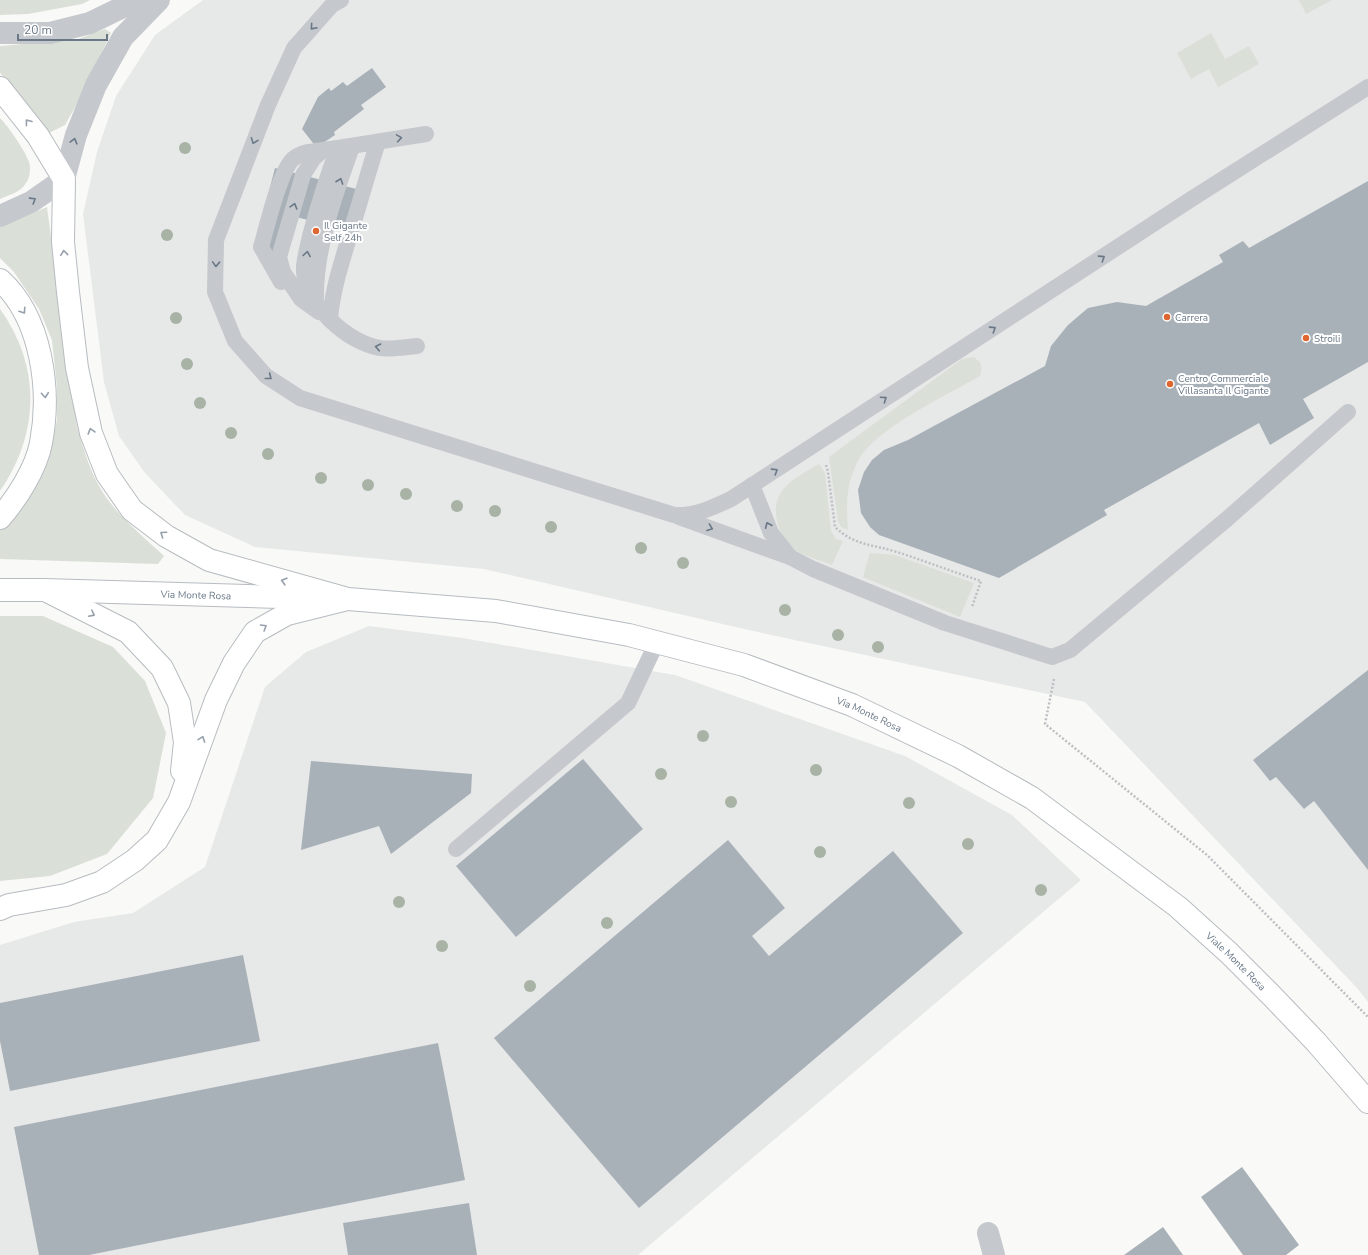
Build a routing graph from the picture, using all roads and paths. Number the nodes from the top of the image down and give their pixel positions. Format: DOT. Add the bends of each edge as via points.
graph roads {
  1 [pos="137,0"];
  2 [pos="159,0"];
  3 [pos="341,0"];
  4 [pos="0,34"];
  5 [pos="1368,87"];
  6 [pos="0,88"];
  7 [pos="426,134"];
  8 [pos="351,146"];
  9 [pos="64,179"];
  10 [pos="0,216"];
  11 [pos="0,280"];
  12 [pos="316,300"];
  13 [pos="330,320"];
  14 [pos="416,346"];
  15 [pos="1348,412"];
  16 [pos="813,446"];
  17 [pos="752,485"];
  18 [pos="674,515"];
  19 [pos="0,518"];
  20 [pos="790,557"];
  21 [pos="0,590"];
  22 [pos="44,590"];
  23 [pos="348,599"];
  24 [pos="963,629"];
  25 [pos="657,642"];
  26 [pos="1052,657"];
  27 [pos="179,802"];
  28 [pos="1087,839"];
  29 [pos="456,849"];
  30 [pos="3,907"];
  31 [pos="1368,1017"];
  32 [pos="1368,1102"];
  33 [pos="988,1233"];
  34 [pos="994,1255"];
  1 -- 4 [label="street" via="90,23 50,33"];
  9 -- 2 [label="street, one-way" via="76,135 96,85 123,37"];
  3 -- 18 [label="lane, one-way" via="332,5 294,48 268,105 216,240 215,292 235,341 266,376 300,398"];
  16 -- 5 [label="lane, one-way"];
  9 -- 6 [label="main road, one-way" via="38,136"];
  8 -- 7 [label="lane, one-way"];
  8 -- 12 [label="lane" via="328,274"];
  12 -- 8 [label="lane, one-way" via="309,289 304,272 307,250 326,181"];
  12 -- 8 [label="lane, one-way" via="283,272 279,257 303,175 314,158"];
  10 -- 9 [label="street, one-way" via="31,202"];
  23 -- 9 [label="main road, one-way" via="209,560 166,536 132,510 111,480 91,433 77,368 63,242"];
  11 -- 19 [label="main road, one-way" via="28,318 41,356 45,401 40,444 27,479"];
  12 -- 13 [label="lane"];
  12 -- 13 [label="lane"];
  14 -- 13 [label="lane, one-way" via="381,349 356,341"];
  15 -- 26 [label="lane" via="1228,519 1070,650"];
  17 -- 16 [label="lane, one-way"];
  16 -- 24 [label="path" via="825,462 828,472 835,527 845,536 981,582"];
  17 -- 18 [label="lane" via="706,510 685,516"];
  20 -- 17 [label="lane, one-way" via="771,533"];
  18 -- 20 [label="lane, one-way"];
  20 -- 24 [label="lane"];
  21 -- 22 [label="main road, Via Monte Rosa"];
  22 -- 23 [label="main road, Via Monte Rosa"];
  22 -- 27 [label="main road, one-way" via="128,632 162,668 179,703 185,742"];
  23 -- 25 [label="main road, Via Monte Rosa" via="496,611"];
  27 -- 23 [label="main road, one-way" via="216,700 234,663 255,632 286,614"];
  24 -- 26 [label="lane"];
  25 -- 28 [label="main road, Via Monte Rosa" via="744,665 852,705 965,759 1032,798"];
  25 -- 29 [label="lane" via="628,703"];
  26 -- 31 [label="path" via="1054,680 1045,724 1208,855"];
  27 -- 30 [label="main road" via="157,840 102,882 66,895"];
  28 -- 32 [label="main road, Viale Monte Rosa" via="1178,908 1229,953 1316,1042"];
  33 -- 34 [label="street"];
}
